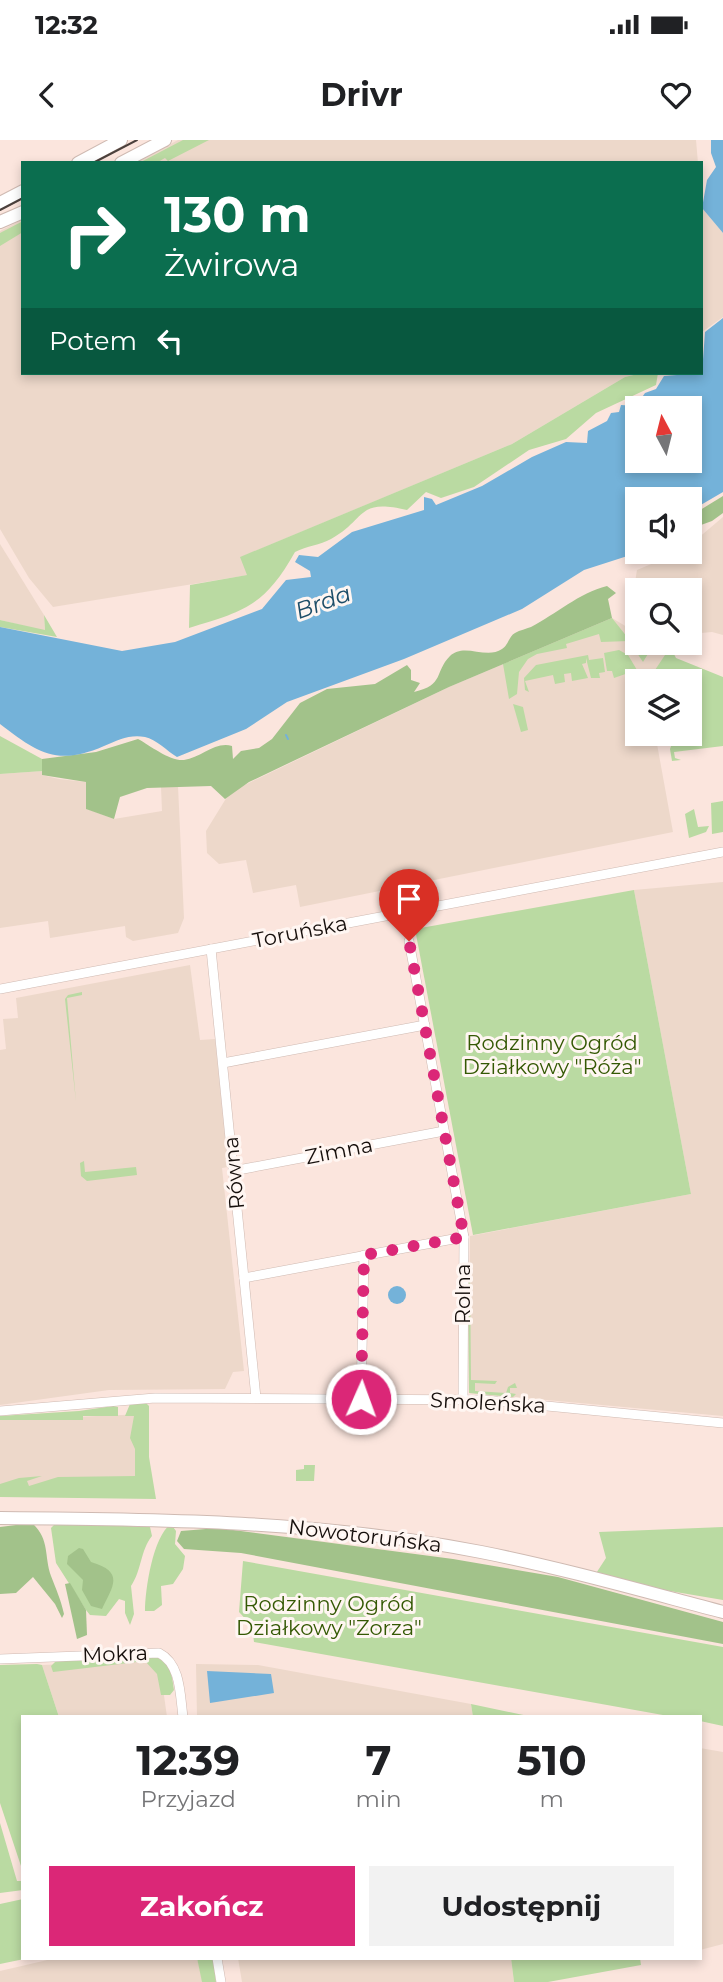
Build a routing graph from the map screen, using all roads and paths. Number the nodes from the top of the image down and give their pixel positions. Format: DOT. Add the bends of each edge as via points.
graph roads {
  1 [pos="121,140"];
  2 [pos="165,140"];
  3 [pos="82,161"];
  4 [pos="125,161"];
  5 [pos="21,192"];
  6 [pos="0,203"];
  7 [pos="21,213"];
  8 [pos="0,222"];
  9 [pos="723,852"];
  10 [pos="409,941"];
  11 [pos="211,948"];
  12 [pos="0,989"];
  13 [pos="425,1025"];
  14 [pos="223,1063"];
  15 [pos="444,1131"];
  16 [pos="233,1171"];
  17 [pos="464,1237"];
  18 [pos="364,1255"];
  19 [pos="244,1278"];
  20 [pos="256,1398"];
  21 [pos="361,1399"];
  22 [pos="463,1400"];
  23 [pos="0,1411"];
  24 [pos="723,1423"];
  25 [pos="0,1518"];
  26 [pos="723,1612"];
  27 [pos="0,1660"];
  28 [pos="183,1715"];
  29 [pos="218,1960"];
  30 [pos="221,1982"];
  1 -- 3 [label="main road"];
  2 -- 4 [label="main road"];
  5 -- 6 [label="main road"];
  7 -- 8 [label="main road"];
  9 -- 11 [label="street, Toruńska"];
  10 -- 13 [label="street, Rolna"];
  11 -- 12 [label="street, Toruńska"];
  11 -- 14 [label="street, Równa"];
  13 -- 14 [label="street"];
  13 -- 15 [label="street, Rolna"];
  14 -- 16 [label="street, Równa"];
  15 -- 16 [label="street, Zimna"];
  15 -- 17 [label="street, Rolna"];
  16 -- 19 [label="street, Równa"];
  17 -- 18 [label="street"];
  17 -- 22 [label="street, Rolna"];
  18 -- 19 [label="street"];
  18 -- 21 [label="street"];
  19 -- 20 [label="street, Równa"];
  20 -- 21 [label="street, Smoleńska"];
  20 -- 23 [label="street, Smoleńska" via="117,1399"];
  21 -- 22 [label="street, Smoleńska"];
  22 -- 24 [label="street, Smoleńska"];
  25 -- 26 [label="main road, Nowotoruńska" via="220,1521 361,1534 480,1552"];
  27 -- 28 [label="street, Mokra" via="159,1653 170,1660 176,1674"];
  29 -- 30 [label="street"];
}
